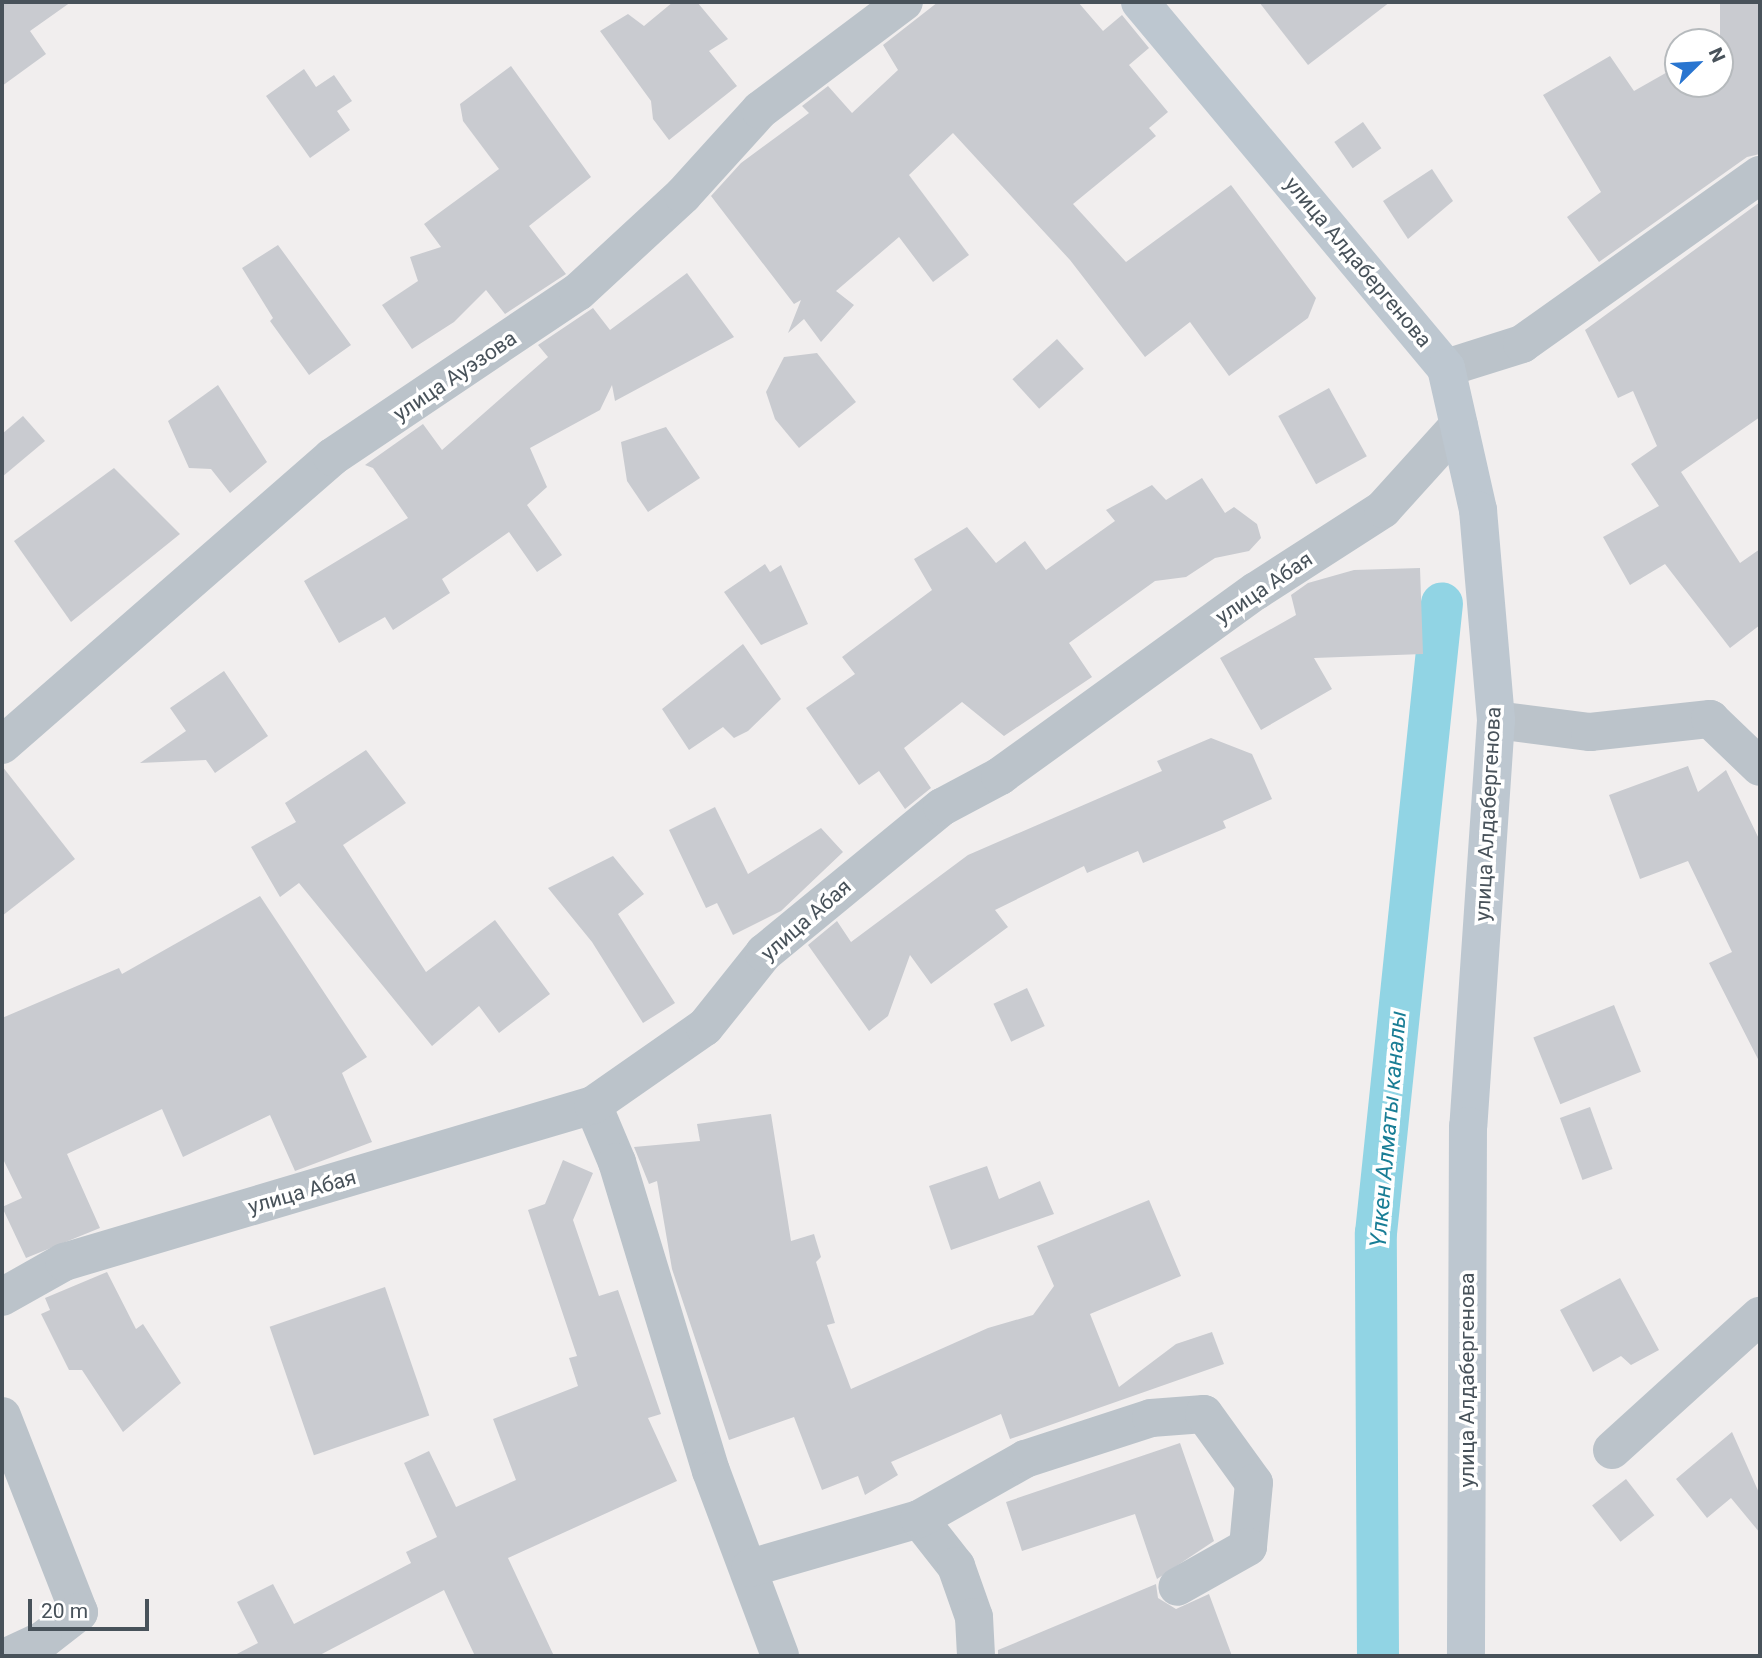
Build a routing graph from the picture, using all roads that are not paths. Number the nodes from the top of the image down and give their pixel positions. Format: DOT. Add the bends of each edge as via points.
graph roads {
  1 [pos="904,2"];
  2 [pos="1140,2"];
  3 [pos="1760,175"];
  4 [pos="1446,368"];
  5 [pos="1459,425"];
  6 [pos="1496,720"];
  7 [pos="2,745"];
  8 [pos="1760,767"];
  9 [pos="593,1105"];
  10 [pos="2,1297"];
  11 [pos="1760,1316"];
  12 [pos="2,1416"];
  13 [pos="1612,1450"];
  14 [pos="919,1519"];
  15 [pos="750,1568"];
  16 [pos="1177,1587"];
  17 [pos="8,1656"];
  18 [pos="780,1656"];
  19 [pos="976,1656"];
  20 [pos="1466,1656"];
  1 -- 7 [label="street, улица Ауэзова" via="760,110 683,195 578,292 332,457"];
  2 -- 4 [label="main road, улица Алдабергенова"];
  3 -- 4 [label="street" via="1522,344"];
  4 -- 5 [label="main road, улица Алдабергенова"];
  5 -- 6 [label="main road, улица Алдабергенова" via="1478,510"];
  5 -- 9 [label="street, улица Абая" via="1383,509 1256,591 1000,776 942,807 764,953 705,1027"];
  6 -- 8 [label="street" via="1590,732 1710,719"];
  6 -- 20 [label="main road, улица Алдабергенова" via="1468,1126"];
  9 -- 10 [label="street, улица Абая" via="65,1262"];
  9 -- 15 [label="street" via="617,1162 712,1471"];
  11 -- 13 [label="street"];
  12 -- 17 [label="street" via="79,1612 43,1640"];
  14 -- 15 [label="street"];
  14 -- 16 [label="street" via="1025,1459 1151,1418 1204,1414 1254,1483 1248,1547"];
  14 -- 19 [label="street" via="956,1566 974,1617"];
  15 -- 18 [label="street"];
}
